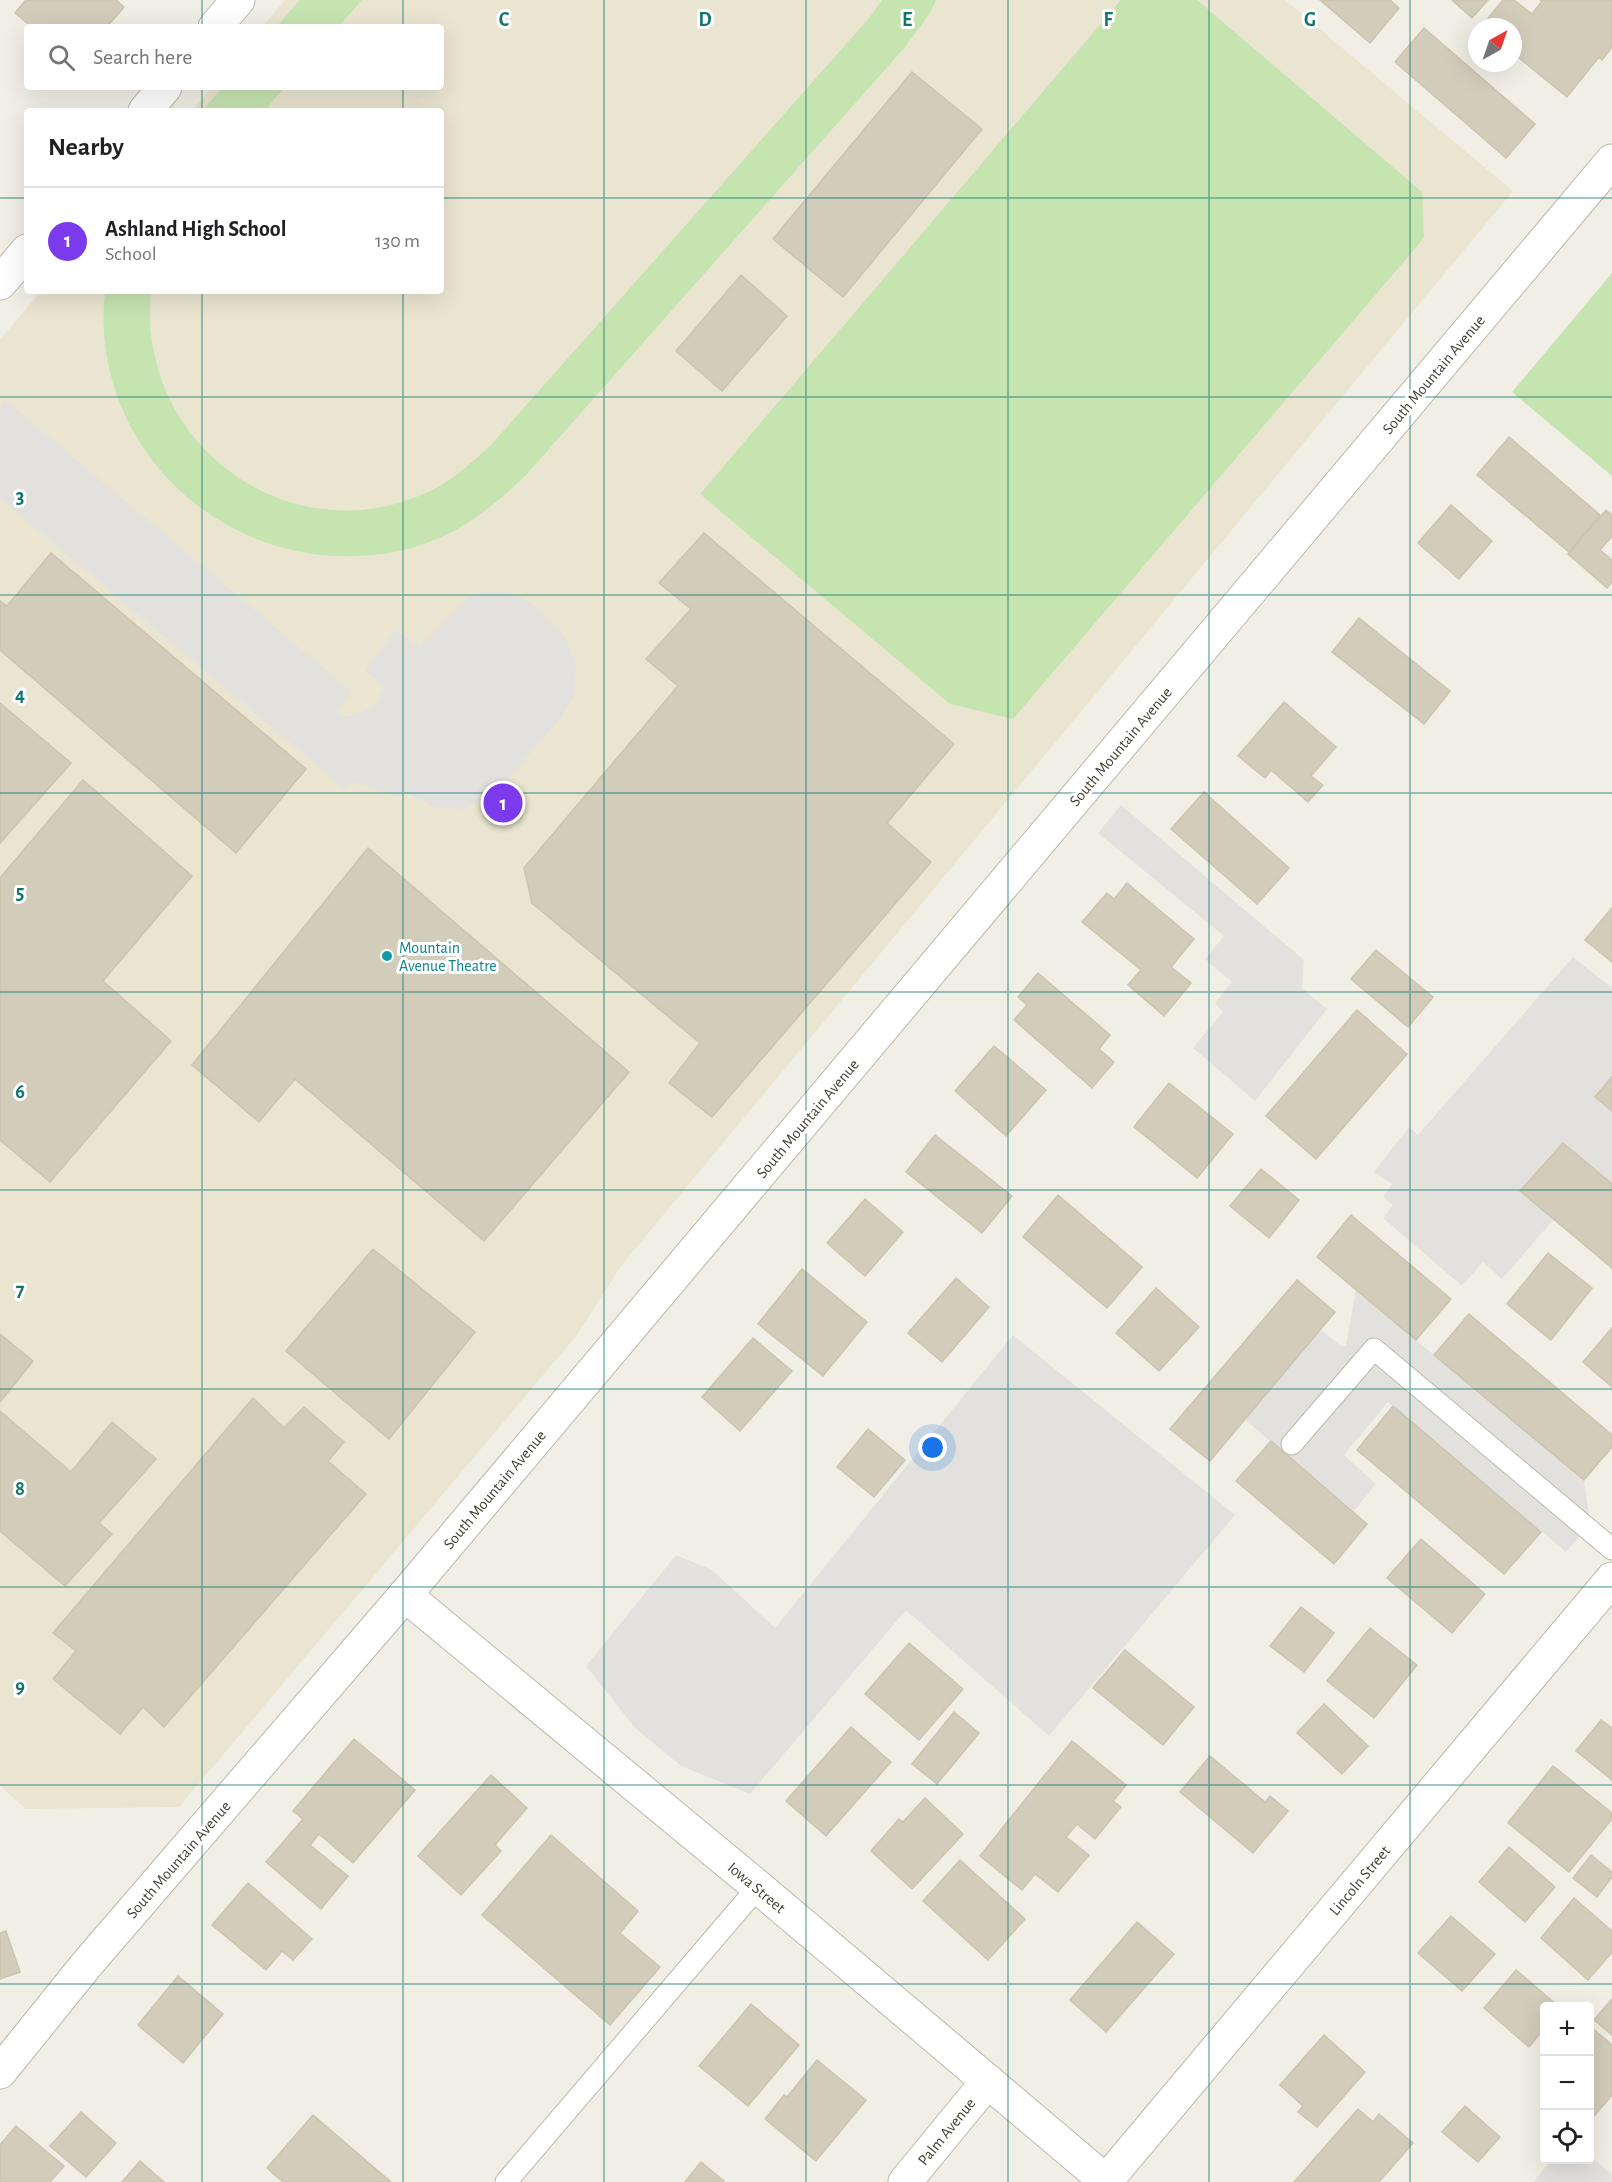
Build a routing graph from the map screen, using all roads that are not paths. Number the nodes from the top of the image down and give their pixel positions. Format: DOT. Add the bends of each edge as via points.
graph roads {
  1 [pos="238,0"];
  2 [pos="218,24"];
  3 [pos="162,90"];
  4 [pos="148,108"];
  5 [pos="1612,161"];
  6 [pos="24,254"];
  7 [pos="0,283"];
  8 [pos="1292,1444"];
  9 [pos="1612,1550"];
  10 [pos="1612,1579"];
  11 [pos="405,1595"];
  12 [pos="758,1887"];
  13 [pos="0,2072"];
  14 [pos="988,2081"];
  15 [pos="506,2182"];
  16 [pos="905,2182"];
  17 [pos="1107,2182"];
  1 -- 2 [label="street"];
  3 -- 4 [label="street"];
  5 -- 11 [label="street, South Mountain Avenue"];
  6 -- 7 [label="street"];
  8 -- 9 [label="lane" via="1374,1349"];
  10 -- 17 [label="street, Lincoln Street"];
  11 -- 12 [label="street, Iowa Street"];
  11 -- 13 [label="street, South Mountain Avenue"];
  12 -- 14 [label="street, Iowa Street"];
  12 -- 15 [label="lane"];
  14 -- 16 [label="street, Palm Avenue"];
  14 -- 17 [label="street, Iowa Street"];
}
